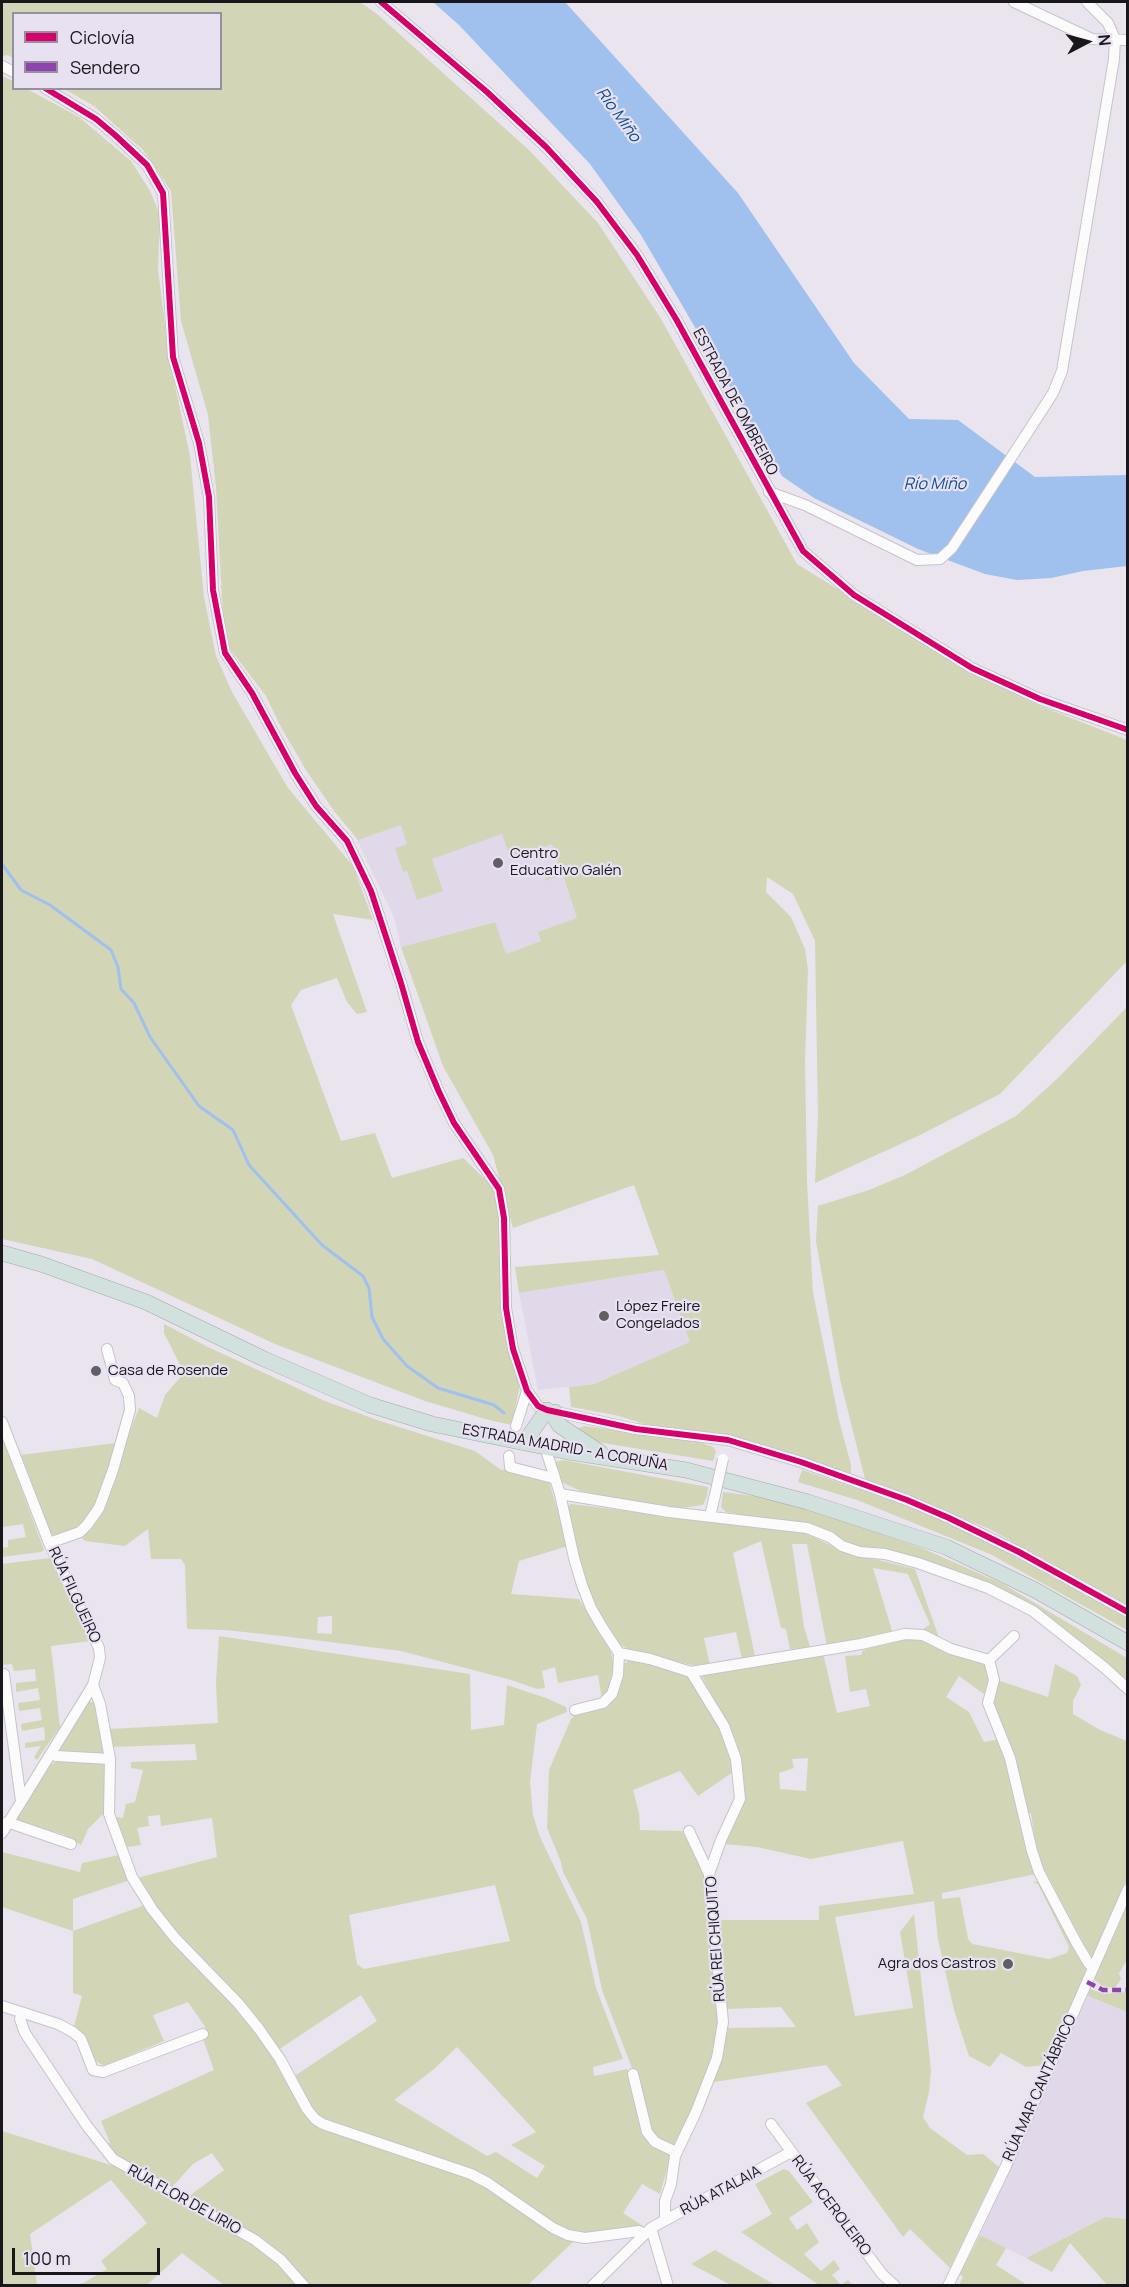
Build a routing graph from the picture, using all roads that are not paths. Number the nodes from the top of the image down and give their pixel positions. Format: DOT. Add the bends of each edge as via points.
graph roads {
  1 [pos="381,2"];
  2 [pos="1014,2"];
  3 [pos="1087,2"];
  4 [pos="1115,39"];
  5 [pos="1128,40"];
  6 [pos="48,90"];
  7 [pos="770,492"];
  8 [pos="1128,730"];
  9 [pos="2,1253"];
  10 [pos="107,1348"];
  11 [pos="527,1391"];
  12 [pos="551,1411"];
  13 [pos="2,1422"];
  14 [pos="516,1426"];
  15 [pos="728,1440"];
  16 [pos="524,1443"];
  17 [pos="545,1447"];
  18 [pos="509,1456"];
  19 [pos="609,1458"];
  20 [pos="553,1478"];
  21 [pos="560,1494"];
  22 [pos="710,1516"];
  23 [pos="49,1543"];
  24 [pos="1128,1612"];
  25 [pos="1014,1636"];
  26 [pos="1128,1643"];
  27 [pos="619,1653"];
  28 [pos="989,1660"];
  29 [pos="690,1672"];
  30 [pos="2,1675"];
  31 [pos="93,1684"];
  32 [pos="1128,1689"];
  33 [pos="576,1710"];
  34 [pos="51,1753"];
  35 [pos="110,1759"];
  36 [pos="21,1801"];
  37 [pos="8,1822"];
  38 [pos="689,1831"];
  39 [pos="2,1833"];
  40 [pos="71,1844"];
  41 [pos="709,1874"];
  42 [pos="1128,1889"];
  43 [pos="1093,1966"];
  44 [pos="2,2006"];
  45 [pos="22,2013"];
  46 [pos="203,2034"];
  47 [pos="633,2074"];
  48 [pos="771,2124"];
  49 [pos="676,2152"];
  50 [pos="791,2152"];
  51 [pos="665,2220"];
  52 [pos="647,2231"];
  53 [pos="304,2286"];
  54 [pos="592,2286"];
  55 [pos="668,2286"];
  56 [pos="895,2286"];
  57 [pos="948,2286"];
  1 -- 7 [label="street, ESTRADA DE OMBREIRO" via="488,92 597,202 637,255 676,319"];
  2 -- 4 [label="street" via="1092,39"];
  3 -- 4 [label="street" via="1108,23"];
  4 -- 5 [label="street"];
  4 -- 7 [label="street" via="1062,371 1053,393 952,548 946,555 917,560"];
  6 -- 11 [label="street" via="115,135 147,165 163,193 173,357 199,442 209,497 213,590 225,653 316,806 347,841 371,891 434,1082 454,1123 499,1189 504,1218 506,1308 513,1349"];
  7 -- 8 [label="street, ESTRADA DE OMBREIRO" via="803,551 854,595 972,668 1040,699"];
  9 -- 16 [label="highway, ESTRADA MADRID - A CORUÑA" via="146,1302 369,1405 432,1425"];
  10 -- 23 [label="street" via="115,1380 123,1383 129,1396 130,1410 113,1470 99,1508 87,1525 80,1532"];
  11 -- 12 [label="street" via="538,1406"];
  11 -- 14 [label="street"];
  12 -- 15 [label="street" via="636,1429"];
  12 -- 16 [label="highway"];
  12 -- 19 [label="highway" via="559,1425"];
  13 -- 23 [label="street, RÚA FILGUEIRO"];
  15 -- 22 [label="street, bridge"];
  15 -- 24 [label="street" via="801,1462 949,1518"];
  16 -- 17 [label="highway, ESTRADA MADRID - A CORUÑA"];
  17 -- 19 [label="highway, ESTRADA MADRID - A CORUÑA"];
  17 -- 20 [label="street"];
  18 -- 20 [label="street" via="510,1467"];
  19 -- 26 [label="highway, ESTRADA MADRID - A CORUÑA" via="686,1470 758,1488 946,1547 1044,1594"];
  20 -- 21 [label="street"];
  21 -- 22 [label="street"];
  21 -- 27 [label="street" via="588,1600"];
  22 -- 32 [label="street" via="807,1528 860,1552 918,1563 988,1588 1033,1611"];
  23 -- 31 [label="street, RÚA FILGUEIRO" via="99,1648"];
  25 -- 28 [label="street"];
  27 -- 29 [label="street"];
  27 -- 33 [label="street" via="612,1694 603,1703"];
  28 -- 29 [label="street" via="951,1649 923,1635 905,1634"];
  28 -- 43 [label="street" via="994,1680 988,1703 1010,1758 1039,1872"];
  29 -- 41 [label="street, RÚA REI CHIQUITO" via="724,1726 736,1759 740,1787 740,1799"];
  30 -- 36 [label="street"];
  31 -- 34 [label="street, RÚA FILGUEIRO"];
  31 -- 35 [label="street"];
  34 -- 35 [label="street"];
  34 -- 36 [label="street, RÚA FILGUEIRO"];
  35 -- 52 [label="street" via="109,1814 132,1877 175,1938 259,2029 315,2119 471,2174 568,2235 585,2238"];
  36 -- 37 [label="street, RÚA FILGUEIRO"];
  37 -- 39 [label="street, RÚA FILGUEIRO"];
  37 -- 40 [label="street"];
  38 -- 41 [label="street"];
  41 -- 49 [label="street, RÚA REI CHIQUITO" via="723,2022 717,2058"];
  42 -- 43 [label="street, RÚA MAR CANTÁBRICO"];
  43 -- 57 [label="street, RÚA MAR CANTÁBRICO" via="1006,2166"];
  44 -- 45 [label="street"];
  45 -- 46 [label="street" via="73,2032 81,2039 93,2070 103,2072"];
  45 -- 53 [label="street, RÚA FLOR DE LIRIO" via="25,2033 113,2159 255,2240"];
  47 -- 49 [label="street" via="647,2132 655,2142"];
  48 -- 50 [label="street, RÚA ACEROLEIRO"];
  49 -- 51 [label="street, RÚA REI CHIQUITO" via="665,2201"];
  50 -- 51 [label="street, RÚA ATALAIA"];
  50 -- 56 [label="street, RÚA ACEROLEIRO"];
  51 -- 52 [label="street, RÚA ATALAIA"];
  52 -- 54 [label="street"];
  52 -- 55 [label="street"];
}
